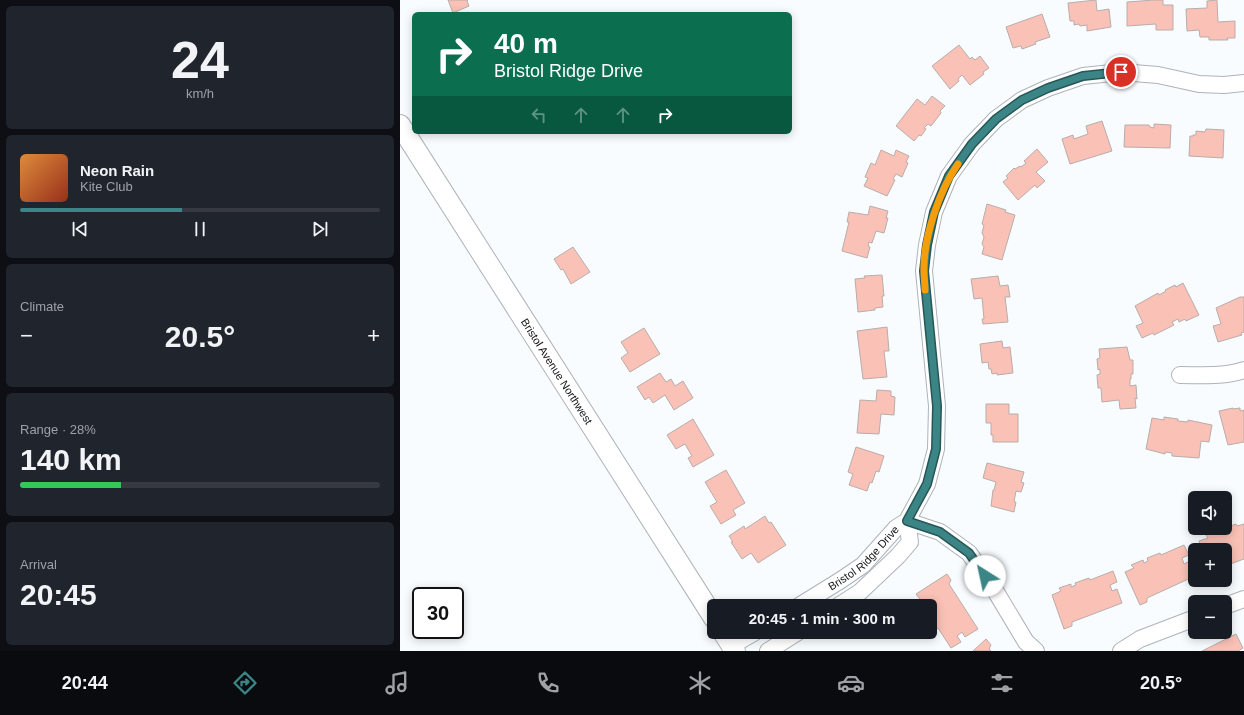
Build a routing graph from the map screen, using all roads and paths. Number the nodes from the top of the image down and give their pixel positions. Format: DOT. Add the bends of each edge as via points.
graph roads {
  1 [pos="1244,83"];
  2 [pos="400,124"];
  3 [pos="1244,370"];
  4 [pos="1180,375"];
  5 [pos="907,521"];
  6 [pos="810,599"];
  7 [pos="849,599"];
  8 [pos="1244,599"];
  9 [pos="1232,603"];
  10 [pos="707,607"];
  11 [pos="1188,621"];
  12 [pos="787,639"];
  13 [pos="768,651"];
  14 [pos="1036,651"];
  15 [pos="1121,651"];
  1 -- 5 [label="street, Bristol Ridge Drive" via="1199,84 1158,75 1121,72 1083,76 1022,100 996,119 972,144 949,176 934,212 927,245 924,271 937,406 936,449 927,484"];
  2 -- 10 [label="street, Bristol Avenue Northwest"];
  3 -- 4 [label="street" via="1213,375"];
  5 -- 6 [label="street, Bristol Ridge Drive" via="896,528 863,565"];
  5 -- 7 [label="street, Bristol Ridge Drive" via="910,542 860,592"];
  5 -- 14 [label="street" via="940,532 969,553 1026,642"];
  8 -- 9 [label="street"];
  11 -- 15 [label="street" via="1140,639"];
  12 -- 13 [label="street"];
}
